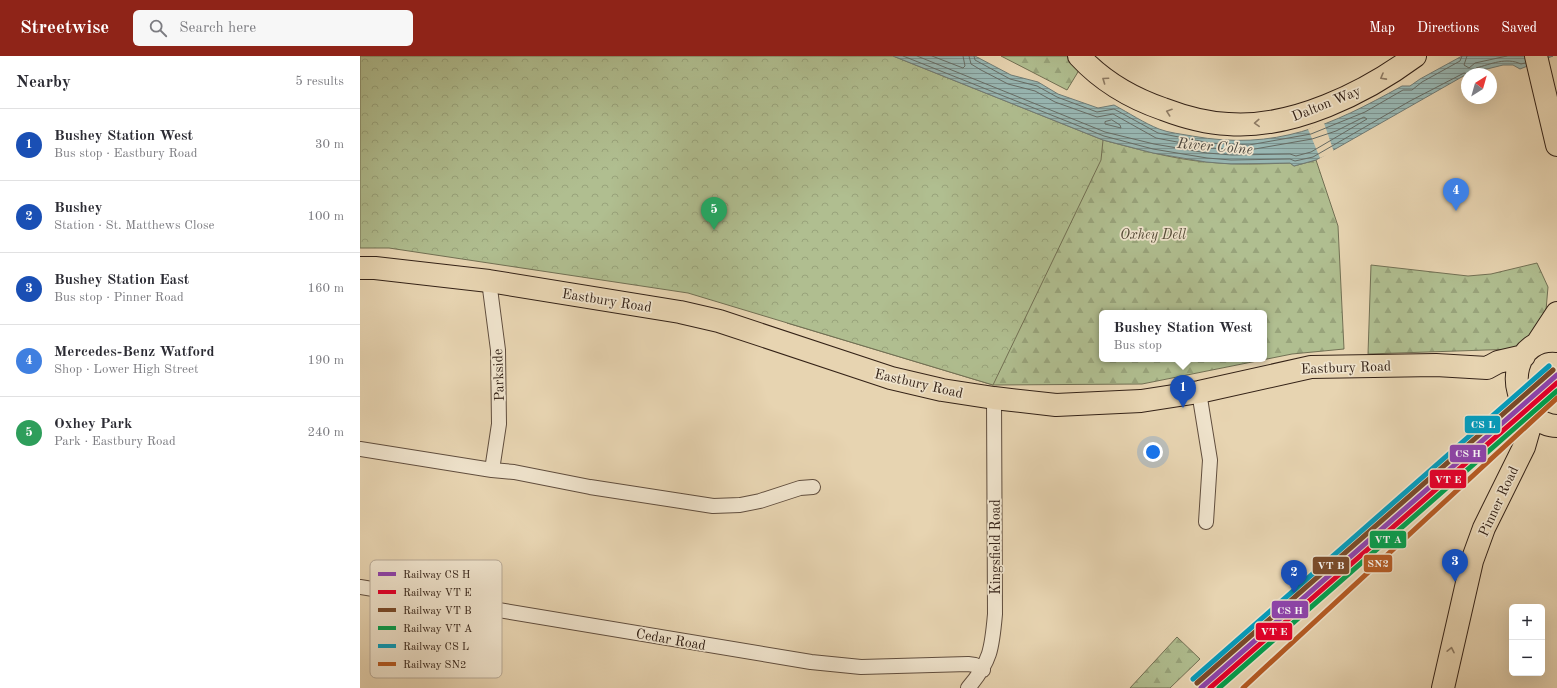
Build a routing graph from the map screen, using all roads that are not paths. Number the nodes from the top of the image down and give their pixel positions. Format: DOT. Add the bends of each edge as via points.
graph roads {
  1 [pos="1079,56"];
  2 [pos="1415,56"];
  3 [pos="1537,60"];
  4 [pos="1557,145"];
  5 [pos="360,268"];
  6 [pos="489,281"];
  7 [pos="1557,313"];
  8 [pos="1540,346"];
  9 [pos="1487,368"];
  10 [pos="1199,392"];
  11 [pos="994,398"];
  12 [pos="1522,401"];
  13 [pos="1557,426"];
  14 [pos="1557,438"];
  15 [pos="1524,447"];
  16 [pos="360,449"];
  17 [pos="492,470"];
  18 [pos="813,487"];
  19 [pos="1206,522"];
  20 [pos="360,587"];
  21 [pos="370,589"];
  22 [pos="502,611"];
  23 [pos="983,670"];
  24 [pos="968,688"];
  25 [pos="1443,688"];
  2 -- 1 [label="main road, Dalton Way, one-way" via="1368,86 1295,117 1268,122 1228,124 1185,117 1151,105 1105,80"];
  3 -- 4 [label="main road"];
  5 -- 6 [label="main road, Eastbury Road"];
  6 -- 11 [label="main road, Eastbury Road" via="680,312 719,321 891,378 942,390"];
  6 -- 17 [label="street, Parkside" via="498,350 499,424"];
  7 -- 8 [label="main road, Pinner Road"];
  8 -- 9 [label="main road, Eastbury Road"];
  8 -- 12 [label="main road, Pinner Road" via="1517,370 1516,384"];
  9 -- 10 [label="main road, Eastbury Road" via="1436,365 1320,366"];
  9 -- 12 [label="main road"];
  10 -- 11 [label="main road, Eastbury Road" via="1141,401 1056,405"];
  10 -- 19 [label="street" via="1210,460"];
  11 -- 23 [label="street, Kingsfield Road" via="995,614 993,639"];
  12 -- 13 [label="main road" via="1548,426"];
  12 -- 15 [label="main road, Pinner Road" via="1530,426"];
  14 -- 15 [label="main road" via="1544,438"];
  25 -- 15 [label="main road, Pinner Road, one-way" via="1472,561 1484,528"];
  16 -- 17 [label="street"];
  17 -- 18 [label="street" via="724,506 740,506 800,488"];
  20 -- 21 [label="street, Cedar Road"];
  22 -- 23 [label="street, Cedar Road" via="811,662 861,666 968,664"];
  23 -- 24 [label="street, Kingsfield Road"];
}
